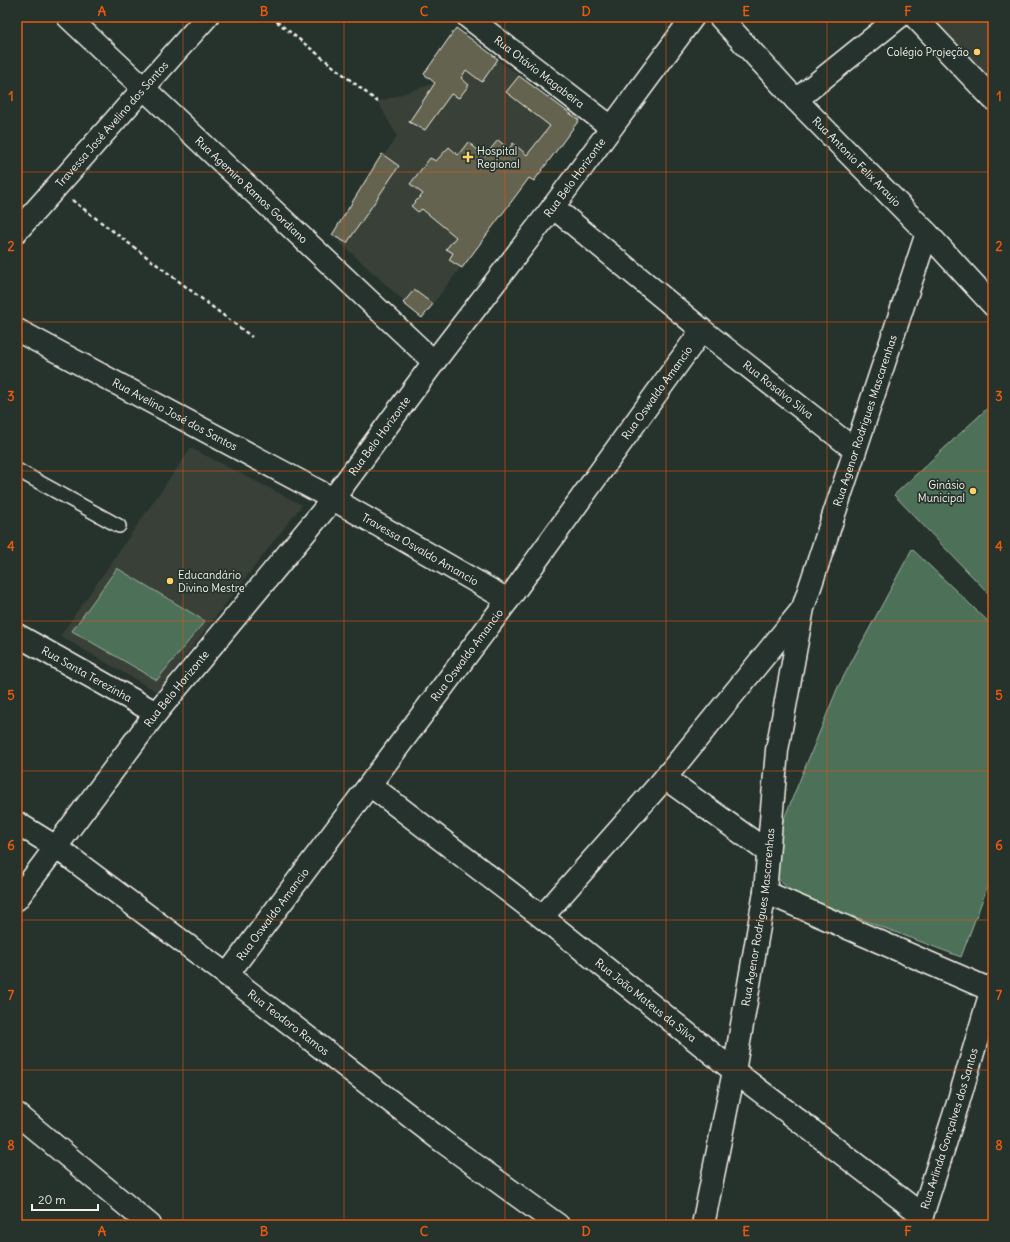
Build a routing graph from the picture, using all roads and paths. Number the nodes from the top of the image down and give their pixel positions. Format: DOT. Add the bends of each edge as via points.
graph roads {
  1 [pos="68,17"];
  2 [pos="207,17"];
  3 [pos="271,17"];
  4 [pos="468,17"];
  5 [pos="720,17"];
  6 [pos="899,17"];
  7 [pos="915,17"];
  8 [pos="688,19"];
  9 [pos="143,87"];
  10 [pos="993,99"];
  11 [pos="796,100"];
  12 [pos="378,102"];
  13 [pos="611,127"];
  14 [pos="56,188"];
  15 [pos="553,207"];
  16 [pos="17,231"];
  17 [pos="927,233"];
  18 [pos="993,305"];
  19 [pos="17,330"];
  20 [pos="702,330"];
  21 [pos="252,337"];
  22 [pos="434,362"];
  23 [pos="855,450"];
  24 [pos="17,470"];
  25 [pos="332,499"];
  26 [pos="120,526"];
  27 [pos="508,600"];
  28 [pos="803,608"];
  29 [pos="17,634"];
  30 [pos="156,713"];
  31 [pos="665,778"];
  32 [pos="370,785"];
  33 [pos="17,823"];
  34 [pos="56,847"];
  35 [pos="768,852"];
  36 [pos="764,892"];
  37 [pos="17,899"];
  38 [pos="542,917"];
  39 [pos="227,975"];
  40 [pos="992,988"];
  41 [pos="734,1071"];
  42 [pos="17,1114"];
  43 [pos="920,1220"];
  44 [pos="150,1225"];
  45 [pos="558,1225"];
  46 [pos="703,1225"];
  1 -- 9 [label="street, Rua Agemiro Ramos Gordiano"];
  2 -- 9 [label="street, Travessa José Avelino dos Santos"];
  3 -- 12 [label="path"];
  4 -- 13 [label="street, Rua Otávio Magabeira"];
  5 -- 11 [label="street, Rua Antonio Felix Araujo"];
  6 -- 11 [label="street"];
  7 -- 10 [label="street"];
  8 -- 13 [label="street, Rua Belo Horizonte"];
  9 -- 14 [label="street, Travessa José Avelino dos Santos"];
  9 -- 22 [label="street, Rua Agemiro Ramos Gordiano"];
  11 -- 17 [label="street, Rua Antonio Felix Araujo"];
  13 -- 15 [label="street, Rua Belo Horizonte"];
  14 -- 16 [label="street, Travessa José Avelino dos Santos"];
  14 -- 21 [label="path"];
  15 -- 20 [label="street, Rua Rosalvo Silva"];
  15 -- 22 [label="street, Rua Belo Horizonte"];
  17 -- 18 [label="street, Rua Antonio Felix Araujo"];
  17 -- 23 [label="street, Rua Agenor Rodrigues Mascarenhas"];
  19 -- 25 [label="street, Rua Avelino José dos Santos"];
  20 -- 23 [label="street, Rua Rosalvo Silva"];
  20 -- 27 [label="street, Rua Oswaldo Amancio"];
  22 -- 25 [label="street, Rua Belo Horizonte"];
  23 -- 28 [label="street, Rua Agenor Rodrigues Mascarenhas"];
  24 -- 26 [label="lane"];
  25 -- 27 [label="street, Travessa Osvaldo Amancio"];
  25 -- 30 [label="street, Rua Belo Horizonte"];
  27 -- 32 [label="street, Rua Oswaldo Amancio"];
  28 -- 31 [label="street, Rua Agenor Rodrigues Mascarenhas"];
  28 -- 35 [label="street, Rua Agenor Rodrigues Mascarenhas" via="777,750"];
  29 -- 30 [label="street, Rua Santa Terezinha"];
  30 -- 34 [label="street, Rua Belo Horizonte"];
  31 -- 35 [label="street"];
  31 -- 38 [label="street, Rua Agenor Rodrigues Mascarenhas"];
  32 -- 38 [label="street, Rua João Mateus da Silva"];
  32 -- 39 [label="street, Rua Oswaldo Amancio"];
  33 -- 34 [label="street, Rua Teodoro Ramos"];
  34 -- 37 [label="street, Rua Belo Horizonte"];
  34 -- 39 [label="street, Rua Teodoro Ramos"];
  35 -- 36 [label="street, Rua Agenor Rodrigues Mascarenhas"];
  36 -- 40 [label="street"];
  36 -- 41 [label="street, Rua Agenor Rodrigues Mascarenhas"];
  38 -- 41 [label="street, Rua João Mateus da Silva"];
  39 -- 45 [label="street, Rua Teodoro Ramos" via="442,1140"];
  40 -- 43 [label="street, Rua Arlinda Gonçalves dos Santos"];
  41 -- 43 [label="street, Rua João Mateus da Silva"];
  41 -- 46 [label="street, Rua Agenor Rodrigues Mascarenhas"];
  42 -- 44 [label="street"];
}
